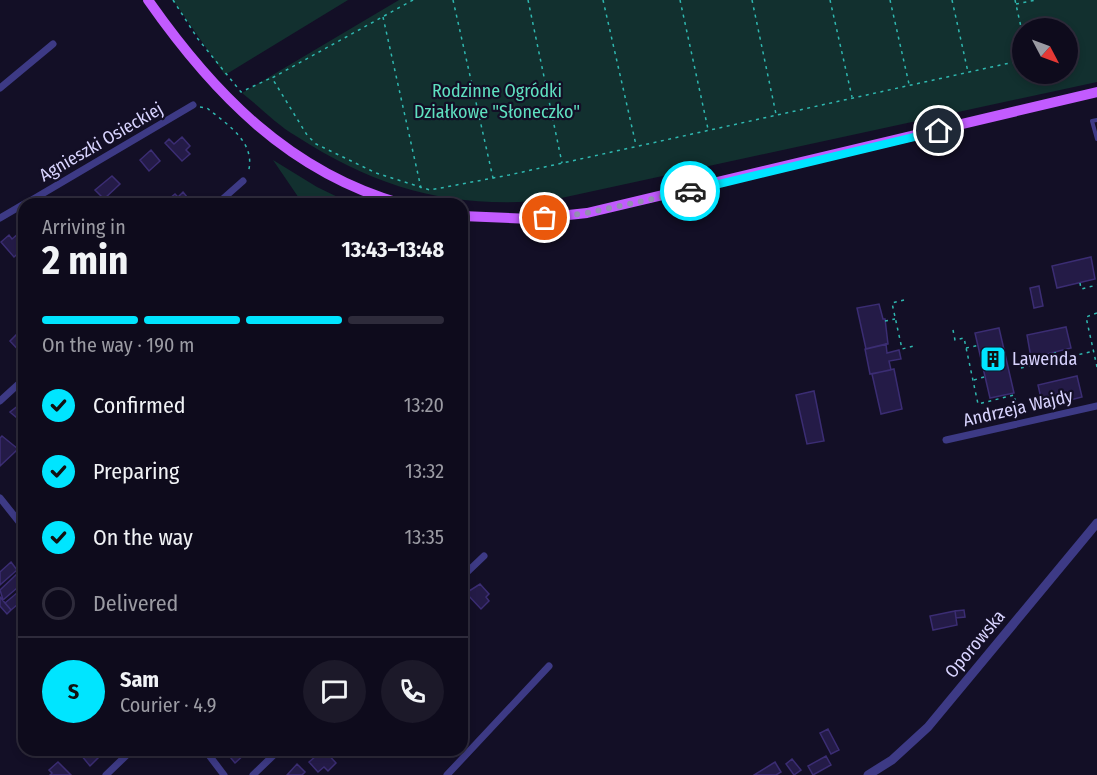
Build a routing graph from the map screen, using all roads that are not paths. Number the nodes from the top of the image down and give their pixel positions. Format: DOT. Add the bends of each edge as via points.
graph roads {
  1 [pos="148,0"];
  2 [pos="53,44"];
  3 [pos="1,85"];
  4 [pos="1097,92"];
  5 [pos="193,105"];
  6 [pos="1097,120"];
  7 [pos="1097,139"];
  8 [pos="243,181"];
  9 [pos="34,198"];
  10 [pos="224,198"];
  11 [pos="386,198"];
  12 [pos="18,208"];
  13 [pos="468,216"];
  14 [pos="0,218"];
  15 [pos="18,384"];
  16 [pos="0,401"];
  17 [pos="1097,406"];
  18 [pos="946,440"];
  19 [pos="0,498"];
  20 [pos="18,516"];
  21 [pos="1097,523"];
  22 [pos="484,556"];
  23 [pos="468,571"];
  24 [pos="549,666"];
  25 [pos="468,753"];
  26 [pos="126,756"];
  27 [pos="210,756"];
  28 [pos="273,756"];
  29 [pos="465,756"];
  30 [pos="106,775"];
  31 [pos="224,775"];
  32 [pos="253,775"];
  33 [pos="447,775"];
  34 [pos="868,775"];
  1 -- 11 [label="main road" via="210,82 268,135 343,182"];
  2 -- 3 [label="street"];
  4 -- 13 [label="main road" via="587,213 531,219"];
  5 -- 9 [label="street, Agnieszki Osieckiej"];
  6 -- 7 [label="lane" via="1092,122"];
  8 -- 10 [label="street"];
  12 -- 14 [label="street, Agnieszki Osieckiej"];
  15 -- 16 [label="street"];
  17 -- 18 [label="street, Andrzeja Wajdy"];
  19 -- 20 [label="street"];
  21 -- 34 [label="street, Oporowska" via="928,727 892,760"];
  22 -- 23 [label="street"];
  24 -- 25 [label="street"];
  26 -- 30 [label="street"];
  27 -- 31 [label="street"];
  28 -- 32 [label="street"];
  29 -- 33 [label="street"];
}
